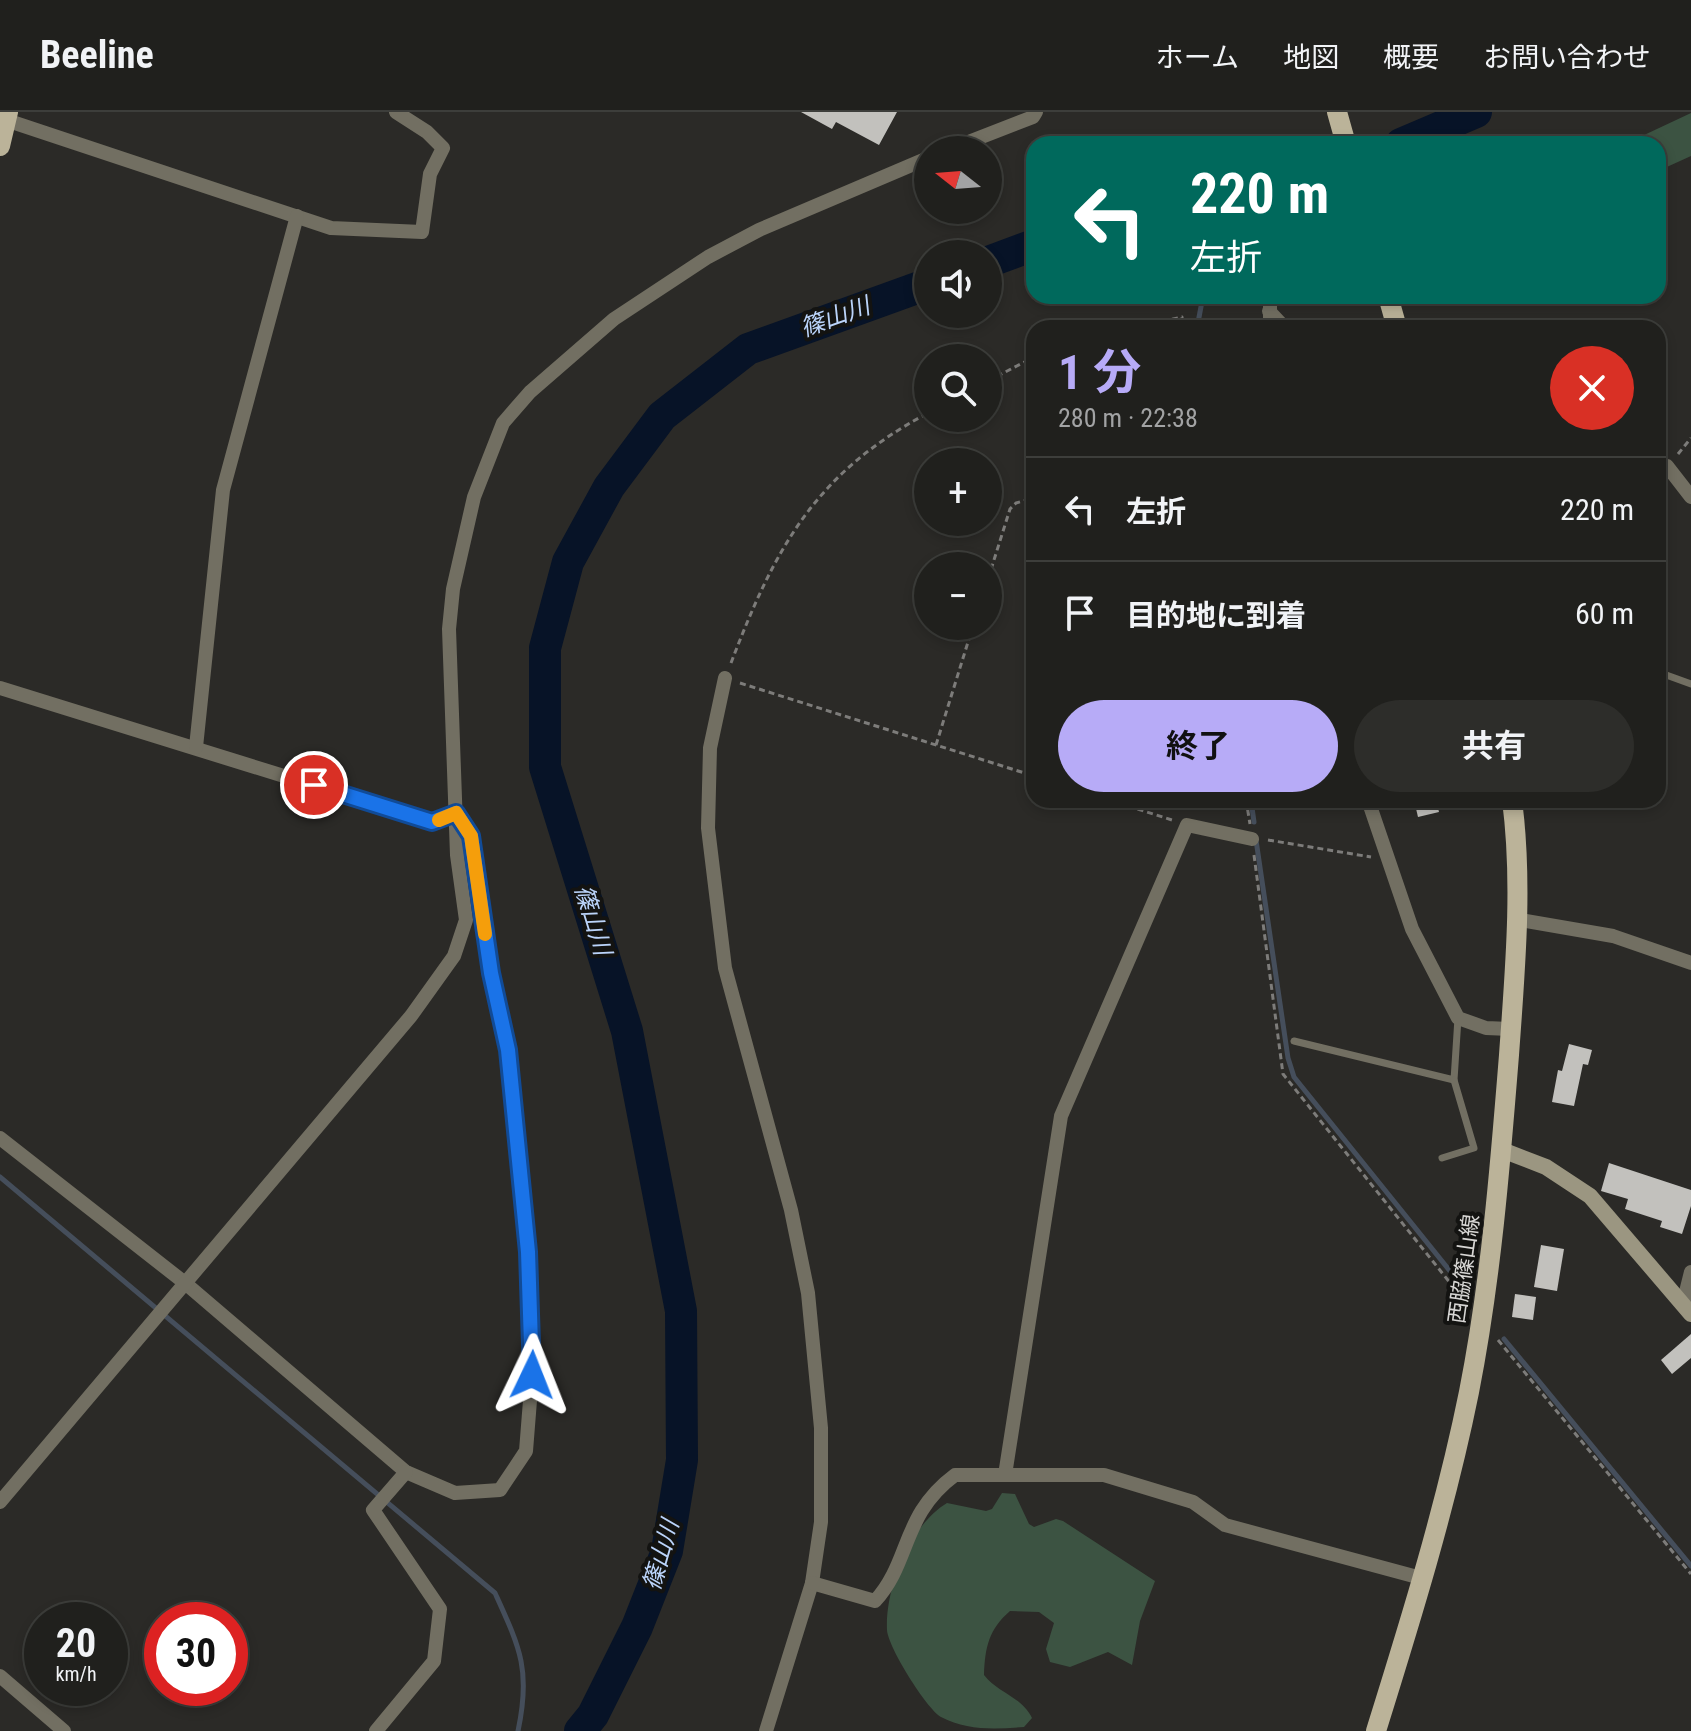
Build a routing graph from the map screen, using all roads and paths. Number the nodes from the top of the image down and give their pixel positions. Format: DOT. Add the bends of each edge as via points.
graph roads {
  1 [pos="396,112"];
  2 [pos="1036,112"];
  3 [pos="1337,112"];
  4 [pos="7,116"];
  5 [pos="984,136"];
  6 [pos="1344,136"];
  7 [pos="0,146"];
  8 [pos="914,164"];
  9 [pos="297,216"];
  10 [pos="1272,304"];
  11 [pos="1269,311"];
  12 [pos="1162,320"];
  13 [pos="1182,320"];
  14 [pos="1270,320"];
  15 [pos="1277,320"];
  16 [pos="1026,361"];
  17 [pos="1002,374"];
  18 [pos="914,422"];
  19 [pos="1691,438"];
  20 [pos="1666,466"];
  21 [pos="1666,472"];
  22 [pos="1691,497"];
  23 [pos="1026,500"];
  24 [pos="996,552"];
  25 [pos="969,640"];
  26 [pos="1666,675"];
  27 [pos="725,678"];
  28 [pos="1691,684"];
  29 [pos="0,688"];
  30 [pos="936,745"];
  31 [pos="196,747"];
  32 [pos="1026,773"];
  33 [pos="1134,808"];
  34 [pos="1247,808"];
  35 [pos="1370,808"];
  36 [pos="1512,808"];
  37 [pos="456,813"];
  38 [pos="1187,825"];
  39 [pos="1252,839"];
  40 [pos="1387,861"];
  41 [pos="1515,919"];
  42 [pos="1691,963"];
  43 [pos="1458,1018"];
  44 [pos="1510,1029"];
  45 [pos="1294,1041"];
  46 [pos="1454,1080"];
  47 [pos="0,1138"];
  48 [pos="1502,1150"];
  49 [pos="1442,1158"];
  50 [pos="1691,1272"];
  51 [pos="185,1283"];
  52 [pos="1484,1308"];
  53 [pos="1687,1309"];
  54 [pos="1498,1340"];
  55 [pos="406,1472"];
  56 [pos="1005,1475"];
  57 [pos="0,1502"];
  58 [pos="1691,1574"];
  59 [pos="1421,1578"];
  60 [pos="812,1583"];
  61 [pos="0,1676"];
  62 [pos="64,1731"];
  63 [pos="376,1731"];
  64 [pos="766,1731"];
  65 [pos="1376,1731"];
  1 -- 9 [label="street" via="443,148 430,174 422,232 331,228"];
  2 -- 5 [label="street"];
  3 -- 6 [label="main road"];
  4 -- 7 [label="main road"];
  4 -- 9 [label="street"];
  8 -- 37 [label="street" via="708,257 614,319 530,392 503,423 474,497 453,589 449,629"];
  9 -- 31 [label="street" via="223,490"];
  10 -- 11 [label="street"];
  11 -- 14 [label="street"];
  11 -- 15 [label="street"];
  12 -- 13 [label="path"];
  16 -- 17 [label="path"];
  18 -- 27 [label="path" via="839,473 791,532 761,586"];
  19 -- 20 [label="path"];
  21 -- 22 [label="street"];
  23 -- 24 [label="path" via="1010,509"];
  25 -- 30 [label="path"];
  26 -- 28 [label="lane"];
  27 -- 30 [label="path"];
  27 -- 60 [label="street" via="710,748 708,828 725,968 791,1210 808,1293 821,1428 821,1522"];
  29 -- 31 [label="street"];
  30 -- 32 [label="path"];
  31 -- 37 [label="street" via="432,822"];
  33 -- 38 [label="path"];
  34 -- 39 [label="path"];
  35 -- 40 [label="street"];
  36 -- 41 [label="main road, 西脇篠山線"];
  37 -- 51 [label="street" via="466,920 454,956 411,1016"];
  37 -- 55 [label="street" via="471,836 508,1050 528,1252 532,1379 526,1451 500,1490 455,1493"];
  38 -- 39 [label="street"];
  38 -- 56 [label="street" via="1061,1116"];
  39 -- 40 [label="path" via="1314,845"];
  39 -- 52 [label="path" via="1283,1074 1455,1289"];
  40 -- 43 [label="street" via="1412,929"];
  41 -- 42 [label="street" via="1613,936"];
  41 -- 44 [label="main road, 西脇篠山線"];
  43 -- 44 [label="street"];
  43 -- 46 [label="lane"];
  44 -- 48 [label="main road, 西脇篠山線"];
  45 -- 46 [label="lane"];
  46 -- 49 [label="lane" via="1474,1148"];
  47 -- 51 [label="street"];
  48 -- 52 [label="main road, 西脇篠山線"];
  48 -- 53 [label="main road" via="1546,1167 1590,1196"];
  50 -- 53 [label="street"];
  51 -- 55 [label="street"];
  51 -- 57 [label="street"];
  52 -- 59 [label="main road, 西脇篠山線" via="1455,1456"];
  54 -- 58 [label="path"];
  55 -- 63 [label="street" via="373,1510 440,1609 434,1661"];
  56 -- 59 [label="street" via="1104,1475 1142,1484 1193,1502 1225,1525"];
  56 -- 60 [label="street" via="955,1475 939,1487 915,1517 885,1591 875,1601"];
  59 -- 65 [label="main road, 西脇篠山線"];
  60 -- 64 [label="street"];
  61 -- 62 [label="street"];
}
